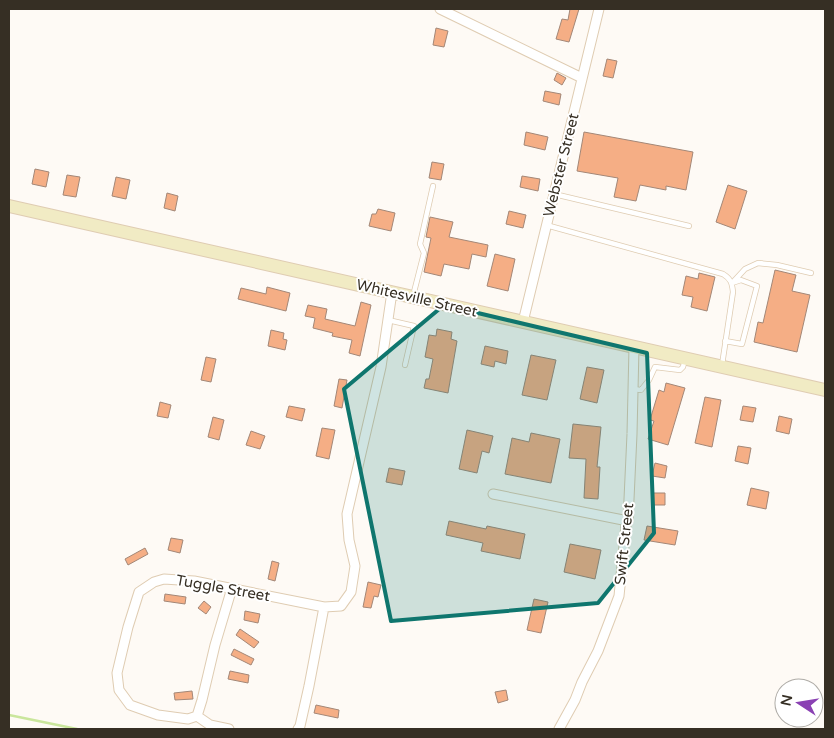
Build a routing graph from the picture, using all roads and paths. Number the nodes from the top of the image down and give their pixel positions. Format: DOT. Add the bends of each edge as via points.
graph roads {
  1 [pos="440,9"];
  2 [pos="599,9"];
  3 [pos="582,78"];
  4 [pos="433,186"];
  5 [pos="554,194"];
  6 [pos="9,206"];
  7 [pos="546,225"];
  8 [pos="689,226"];
  9 [pos="811,273"];
  10 [pos="732,283"];
  11 [pos="392,292"];
  12 [pos="413,297"];
  13 [pos="388,320"];
  14 [pos="522,322"];
  15 [pos="725,341"];
  16 [pos="634,346"];
  17 [pos="686,358"];
  18 [pos="405,365"];
  19 [pos="721,366"];
  20 [pos="633,389"];
  21 [pos="825,390"];
  22 [pos="493,494"];
  23 [pos="628,521"];
  24 [pos="232,588"];
  25 [pos="324,607"];
  26 [pos="197,716"];
  27 [pos="230,729"];
  28 [pos="298,729"];
  29 [pos="559,729"];
  1 -- 3 [label="street"];
  2 -- 3 [label="street, Webster Street"];
  3 -- 5 [label="street, Webster Street"];
  4 -- 12 [label="lane" via="420,244 424,253"];
  5 -- 7 [label="street, Webster Street"];
  5 -- 8 [label="lane"];
  6 -- 11 [label="main road, Whitesville Street"];
  7 -- 10 [label="lane" via="723,274"];
  7 -- 14 [label="street, Webster Street"];
  9 -- 10 [label="lane" via="758,264 745,269"];
  10 -- 15 [label="lane"];
  10 -- 15 [label="lane" via="741,280 757,286 742,344"];
  11 -- 12 [label="main road, Whitesville Street"];
  11 -- 13 [label="street"];
  12 -- 14 [label="main road, Whitesville Street"];
  13 -- 18 [label="lane" via="414,326"];
  13 -- 25 [label="street" via="381,367 347,514 356,566 351,592 341,606"];
  14 -- 16 [label="main road, Whitesville Street"];
  15 -- 19 [label="lane"];
  16 -- 17 [label="main road, Whitesville Street"];
  16 -- 20 [label="street, Swift Street"];
  17 -- 19 [label="main road, Whitesville Street"];
  17 -- 20 [label="lane" via="680,370 655,367 641,390"];
  19 -- 21 [label="main road, Whitesville Street"];
  20 -- 23 [label="street, Swift Street"];
  22 -- 23 [label="street"];
  23 -- 29 [label="street, Swift Street" via="619,596 598,651"];
  24 -- 25 [label="street, Tuggle Street"];
  24 -- 26 [label="street"];
  24 -- 26 [label="street, Tuggle Street" via="164,578 139,592 128,627 117,673 119,690 130,705 158,715 188,720"];
  25 -- 28 [label="street"];
  26 -- 27 [label="street, Tuggle Street" via="210,725"];
}
